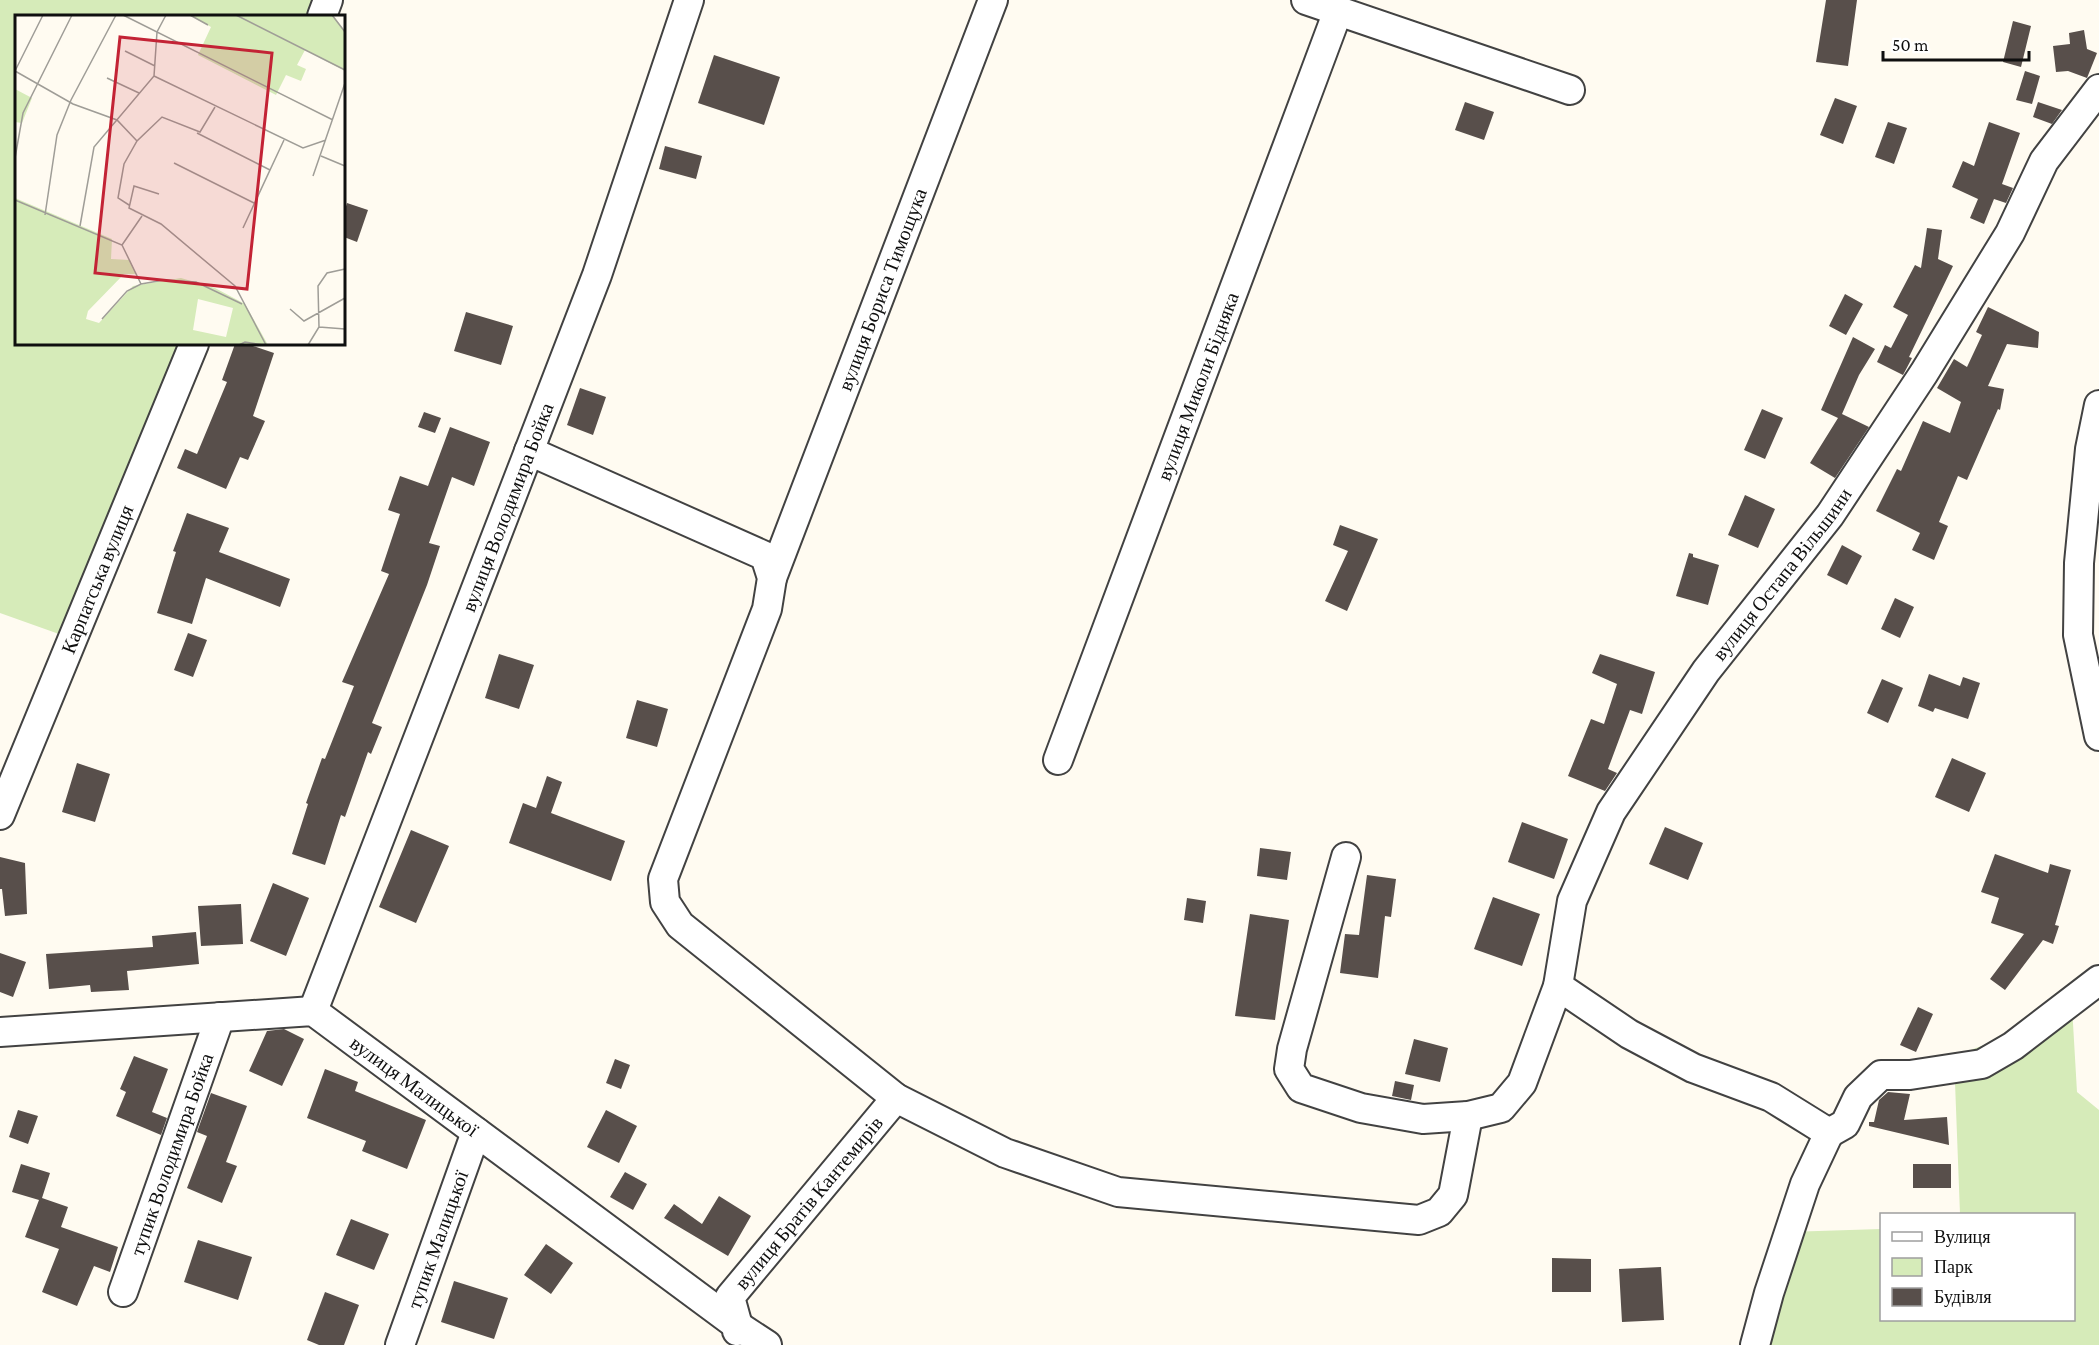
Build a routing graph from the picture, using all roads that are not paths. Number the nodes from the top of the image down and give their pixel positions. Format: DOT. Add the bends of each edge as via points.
graph roads {
  1 [pos="328,0"];
  2 [pos="689,0"];
  3 [pos="993,0"];
  4 [pos="1306,0"];
  5 [pos="1338,11"];
  6 [pos="322,15"];
  7 [pos="2099,89"];
  8 [pos="1570,90"];
  9 [pos="194,345"];
  10 [pos="2099,405"];
  11 [pos="529,451"];
  12 [pos="772,578"];
  13 [pos="2099,736"];
  14 [pos="1058,760"];
  15 [pos="0,815"];
  16 [pos="1346,857"];
  17 [pos="2099,980"];
  18 [pos="1558,986"];
  19 [pos="313,1011"];
  20 [pos="220,1017"];
  21 [pos="0,1032"];
  22 [pos="896,1098"];
  23 [pos="1468,1116"];
  24 [pos="476,1132"];
  25 [pos="1829,1133"];
  26 [pos="123,1292"];
  27 [pos="736,1336"];
  28 [pos="400,1345"];
  29 [pos="767,1345"];
  30 [pos="1755,1345"];
  1 -- 6 [label="street"];
  2 -- 11 [label="street, вулиця Володимира Бойка" via="597,275"];
  3 -- 12 [label="street, вулиця Бориса Тимощука"];
  4 -- 5 [label="street"];
  5 -- 8 [label="street"];
  5 -- 14 [label="street, вулиця Миколи Бідняка"];
  7 -- 18 [label="street, вулиця Остапа Вільшини" via="2044,160 2010,233 1830,515 1706,671 1611,812 1572,901"];
  9 -- 15 [label="street, Карпатська вулиця"];
  10 -- 13 [label="street" via="2090,449 2079,563 2078,635"];
  11 -- 12 [label="street" via="765,556"];
  11 -- 19 [label="street, вулиця Володимира Бойка"];
  12 -- 22 [label="street, вулиця Бориса Тимощука" via="767,609 663,879 665,902 680,925"];
  16 -- 23 [label="street, вулиця Остапа Вільшини" via="1289,1069 1301,1088 1361,1108 1423,1119"];
  17 -- 25 [label="street" via="2013,1046 1982,1064 1881,1076 1858,1097 1845,1124"];
  18 -- 23 [label="street, вулиця Остапа Вільшини" via="1522,1083 1501,1108"];
  18 -- 25 [label="street" via="1629,1034 1693,1068 1772,1097"];
  19 -- 20 [label="street"];
  19 -- 24 [label="street, вулиця Малицької"];
  20 -- 21 [label="street"];
  20 -- 26 [label="street, тупик Володимира Бойка"];
  22 -- 23 [label="street, вулиця Бориса Тимощука" via="1005,1153 1118,1192 1419,1220 1438,1212 1453,1196"];
  22 -- 27 [label="street, вулиця Братів Кантемирів" via="730,1297"];
  24 -- 27 [label="street, вулиця Малицької"];
  24 -- 28 [label="street, тупик Малицької"];
  25 -- 30 [label="street" via="1805,1184"];
  27 -- 29 [label="street, вулиця Малицької"];
}
